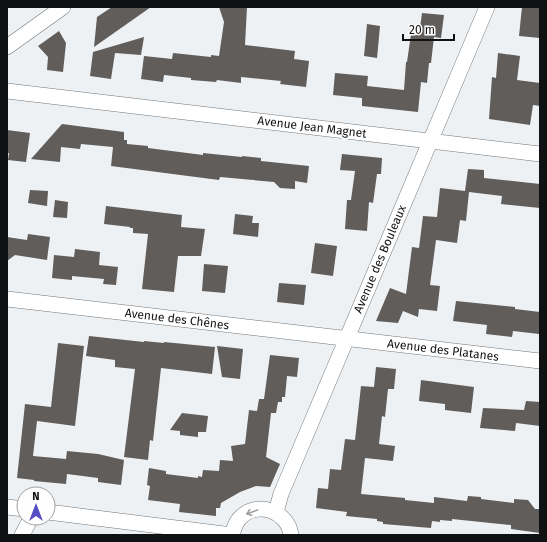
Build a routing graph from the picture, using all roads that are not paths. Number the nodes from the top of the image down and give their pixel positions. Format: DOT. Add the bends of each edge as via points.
graph roads {
  1 [pos="63,7"];
  2 [pos="487,7"];
  3 [pos="7,47"];
  4 [pos="7,91"];
  5 [pos="430,141"];
  6 [pos="540,154"];
  7 [pos="7,299"];
  8 [pos="346,339"];
  9 [pos="540,361"];
  10 [pos="276,512"];
  11 [pos="56,513"];
  12 [pos="27,526"];
  13 [pos="22,535"];
  14 [pos="232,535"];
  15 [pos="291,535"];
  1 -- 3 [label="street"];
  2 -- 5 [label="street, Avenue des Bouleaux"];
  4 -- 5 [label="street, Avenue Jean Magnet"];
  5 -- 6 [label="street, Avenue Jean Magnet"];
  5 -- 8 [label="street, Avenue des Bouleaux"];
  7 -- 8 [label="street, Avenue des Chênes"];
  8 -- 9 [label="street, Avenue des Platanes"];
  8 -- 10 [label="street, Avenue des Bouleaux" via="281,494"];
  10 -- 14 [label="street, one-way" via="267,509 248,512 237,522"];
  10 -- 15 [label="street" via="288,524"];
  11 -- 14 [label="street"];
  12 -- 13 [label="street"];
}
